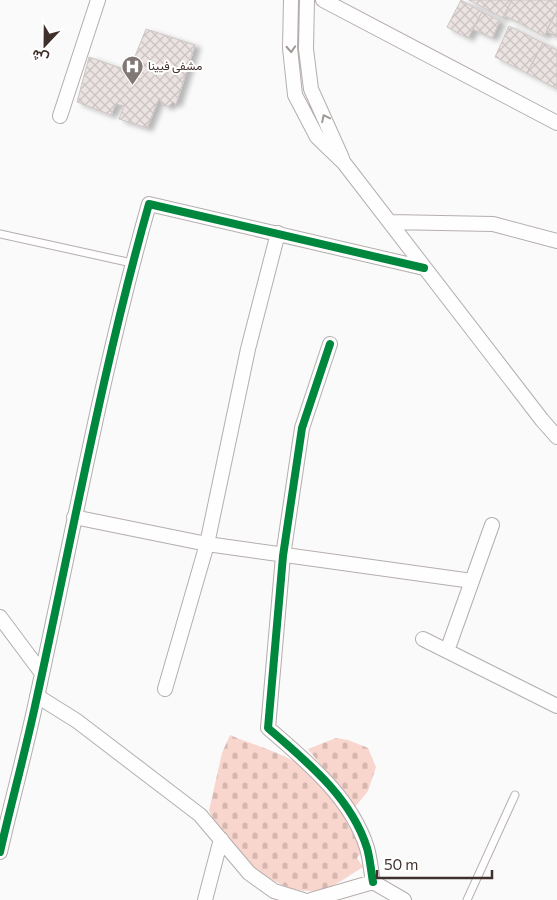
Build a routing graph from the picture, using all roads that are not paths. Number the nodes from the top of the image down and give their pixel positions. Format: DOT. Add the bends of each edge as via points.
graph roads {
  1 [pos="98,0"];
  2 [pos="291,0"];
  3 [pos="307,0"];
  4 [pos="323,0"];
  5 [pos="60,116"];
  6 [pos="557,123"];
  7 [pos="344,163"];
  8 [pos="390,222"];
  9 [pos="278,233"];
  10 [pos="0,234"];
  11 [pos="557,241"];
  12 [pos="132,263"];
  13 [pos="424,268"];
  14 [pos="330,344"];
  15 [pos="542,420"];
  16 [pos="557,424"];
  17 [pos="557,437"];
  18 [pos="74,517"];
  19 [pos="492,525"];
  20 [pos="207,544"];
  21 [pos="283,556"];
  22 [pos="472,581"];
  23 [pos="0,617"];
  24 [pos="422,639"];
  25 [pos="447,651"];
  26 [pos="42,672"];
  27 [pos="165,688"];
  28 [pos="37,696"];
  29 [pos="557,706"];
  30 [pos="515,795"];
  31 [pos="221,839"];
  32 [pos="0,852"];
  33 [pos="372,882"];
  34 [pos="205,900"];
  35 [pos="303,900"];
  36 [pos="311,900"];
  37 [pos="404,900"];
  38 [pos="467,900"];
  1 -- 5 [label="street"];
  2 -- 7 [label="street, one-way" via="290,48 295,95 316,137"];
  7 -- 3 [label="street, one-way" via="311,89 306,49"];
  4 -- 6 [label="street"];
  7 -- 8 [label="street"];
  8 -- 11 [label="street" via="493,224"];
  8 -- 13 [label="street"];
  9 -- 12 [label="street" via="149,204"];
  9 -- 13 [label="street"];
  9 -- 20 [label="street" via="248,349"];
  10 -- 12 [label="lane"];
  12 -- 18 [label="street"];
  13 -- 15 [label="street"];
  14 -- 21 [label="street" via="302,428"];
  15 -- 16 [label="street"];
  15 -- 17 [label="street"];
  18 -- 20 [label="street"];
  18 -- 26 [label="street"];
  19 -- 22 [label="street"];
  20 -- 21 [label="street"];
  20 -- 27 [label="street"];
  21 -- 22 [label="street"];
  21 -- 33 [label="street" via="268,728 317,771 351,814 367,848"];
  22 -- 25 [label="street"];
  23 -- 26 [label="street"];
  24 -- 25 [label="street"];
  25 -- 29 [label="street"];
  26 -- 28 [label="street"];
  28 -- 31 [label="street" via="77,721 200,815"];
  28 -- 32 [label="street"];
  30 -- 38 [label="lane"];
  31 -- 34 [label="street"];
  31 -- 35 [label="street" via="249,873 274,891"];
  33 -- 36 [label="street"];
  33 -- 37 [label="street"];
}
